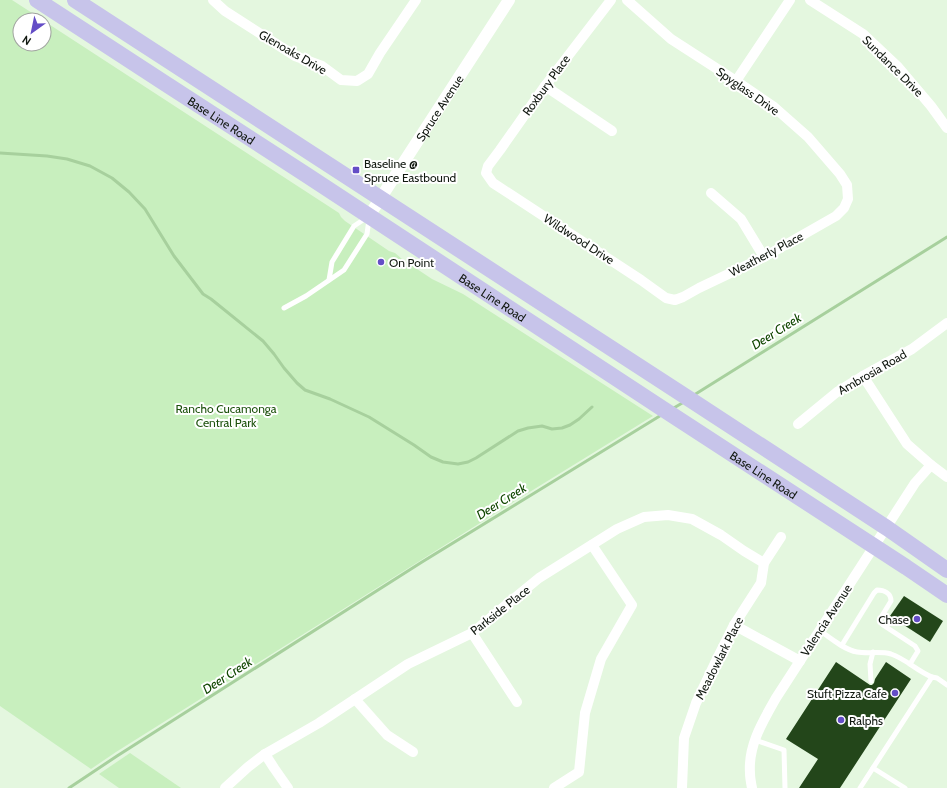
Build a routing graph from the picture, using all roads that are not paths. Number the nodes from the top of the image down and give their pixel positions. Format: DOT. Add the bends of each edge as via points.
graph roads {
  1 [pos="37,0"];
  2 [pos="75,0"];
  3 [pos="213,0"];
  4 [pos="416,0"];
  5 [pos="510,0"];
  6 [pos="611,0"];
  7 [pos="627,0"];
  8 [pos="790,0"];
  9 [pos="810,0"];
  10 [pos="736,81"];
  11 [pos="545,86"];
  12 [pos="947,128"];
  13 [pos="612,131"];
  14 [pos="486,173"];
  15 [pos="711,193"];
  16 [pos="848,198"];
  17 [pos="380,199"];
  18 [pos="369,216"];
  19 [pos="764,257"];
  20 [pos="329,280"];
  21 [pos="675,300"];
  22 [pos="284,308"];
  23 [pos="947,323"];
  24 [pos="863,376"];
  25 [pos="798,424"];
  26 [pos="931,465"];
  27 [pos="947,477"];
  28 [pos="886,528"];
  29 [pos="781,537"];
  30 [pos="592,545"];
  31 [pos="874,546"];
  32 [pos="764,563"];
  33 [pos="947,570"];
  34 [pos="947,595"];
  35 [pos="734,625"];
  36 [pos="819,630"];
  37 [pos="472,633"];
  38 [pos="842,645"];
  39 [pos="873,652"];
  40 [pos="800,661"];
  41 [pos="910,664"];
  42 [pos="932,677"];
  43 [pos="871,682"];
  44 [pos="947,685"];
  45 [pos="355,699"];
  46 [pos="516,702"];
  47 [pos="755,740"];
  48 [pos="413,752"];
  49 [pos="265,754"];
  50 [pos="874,768"];
  51 [pos="224,788"];
  52 [pos="288,788"];
  53 [pos="554,788"];
  54 [pos="682,788"];
  55 [pos="752,788"];
  56 [pos="784,788"];
  57 [pos="860,788"];
  58 [pos="905,788"];
  1 -- 18 [label="main road, Base Line Road"];
  2 -- 17 [label="main road, Base Line Road"];
  3 -- 4 [label="street, Glenoaks Drive" via="225,11 295,56 322,66 341,80 357,81 368,74"];
  5 -- 17 [label="street, Spruce Avenue"];
  6 -- 11 [label="street, Roxbury Place"];
  7 -- 10 [label="street, Spyglass Drive" via="668,37"];
  8 -- 10 [label="street"];
  9 -- 12 [label="street, Sundance Drive" via="863,34 898,67"];
  10 -- 16 [label="street, Spyglass Drive" via="774,107 808,137 840,174 847,185"];
  11 -- 13 [label="street"];
  11 -- 14 [label="street, Roxbury Place" via="488,166"];
  14 -- 21 [label="street, Wildwood Drive" via="493,183 666,298"];
  15 -- 19 [label="street" via="741,219"];
  16 -- 19 [label="street, Weatherly Place" via="844,208 836,216"];
  17 -- 18 [label="street, Spruce Avenue"];
  17 -- 28 [label="main road, Base Line Road"];
  18 -- 20 [label="lane" via="354,226 332,262"];
  18 -- 20 [label="lane" via="367,234 344,270"];
  18 -- 31 [label="main road, Base Line Road"];
  19 -- 21 [label="street, Weatherly Place"];
  20 -- 22 [label="lane"];
  23 -- 24 [label="street, Ambrosia Road" via="912,349"];
  24 -- 25 [label="street, Ambrosia Road" via="837,392"];
  24 -- 26 [label="street" via="907,444"];
  26 -- 27 [label="street"];
  26 -- 28 [label="street, Valencia Avenue"];
  28 -- 31 [label="street, Valencia Avenue"];
  28 -- 33 [label="main road, Base Line Road"];
  29 -- 32 [label="street, Meadowlark Place"];
  30 -- 32 [label="street, Parkside Place" via="617,529 644,517 668,515 692,519"];
  30 -- 37 [label="street, Parkside Place" via="539,578"];
  30 -- 53 [label="street" via="632,605 601,659 584,712 579,772"];
  31 -- 34 [label="main road, Base Line Road"];
  31 -- 36 [label="street, Valencia Avenue"];
  32 -- 35 [label="street, Meadowlark Place" via="761,583"];
  35 -- 40 [label="street"];
  35 -- 54 [label="street, Meadowlark Place" via="696,704 684,738"];
  36 -- 38 [label="lane"];
  36 -- 40 [label="street, Valencia Avenue"];
  37 -- 45 [label="street, Parkside Place" via="408,664"];
  37 -- 46 [label="street"];
  38 -- 39 [label="lane" via="854,652"];
  38 -- 41 [label="lane" via="874,594 882,590 891,601 880,622 916,646 918,651"];
  39 -- 41 [label="lane" via="891,654"];
  39 -- 43 [label="lane" via="870,664"];
  40 -- 47 [label="street, Valencia Avenue" via="776,698"];
  41 -- 42 [label="lane"];
  42 -- 44 [label="lane"];
  42 -- 50 [label="lane"];
  45 -- 48 [label="street" via="387,735"];
  45 -- 49 [label="street, Parkside Place"];
  47 -- 55 [label="street, Valencia Avenue" via="750,772"];
  47 -- 56 [label="lane" via="784,750"];
  49 -- 51 [label="street, Parkside Place"];
  49 -- 52 [label="street"];
  50 -- 57 [label="lane"];
  50 -- 58 [label="lane"];
}
